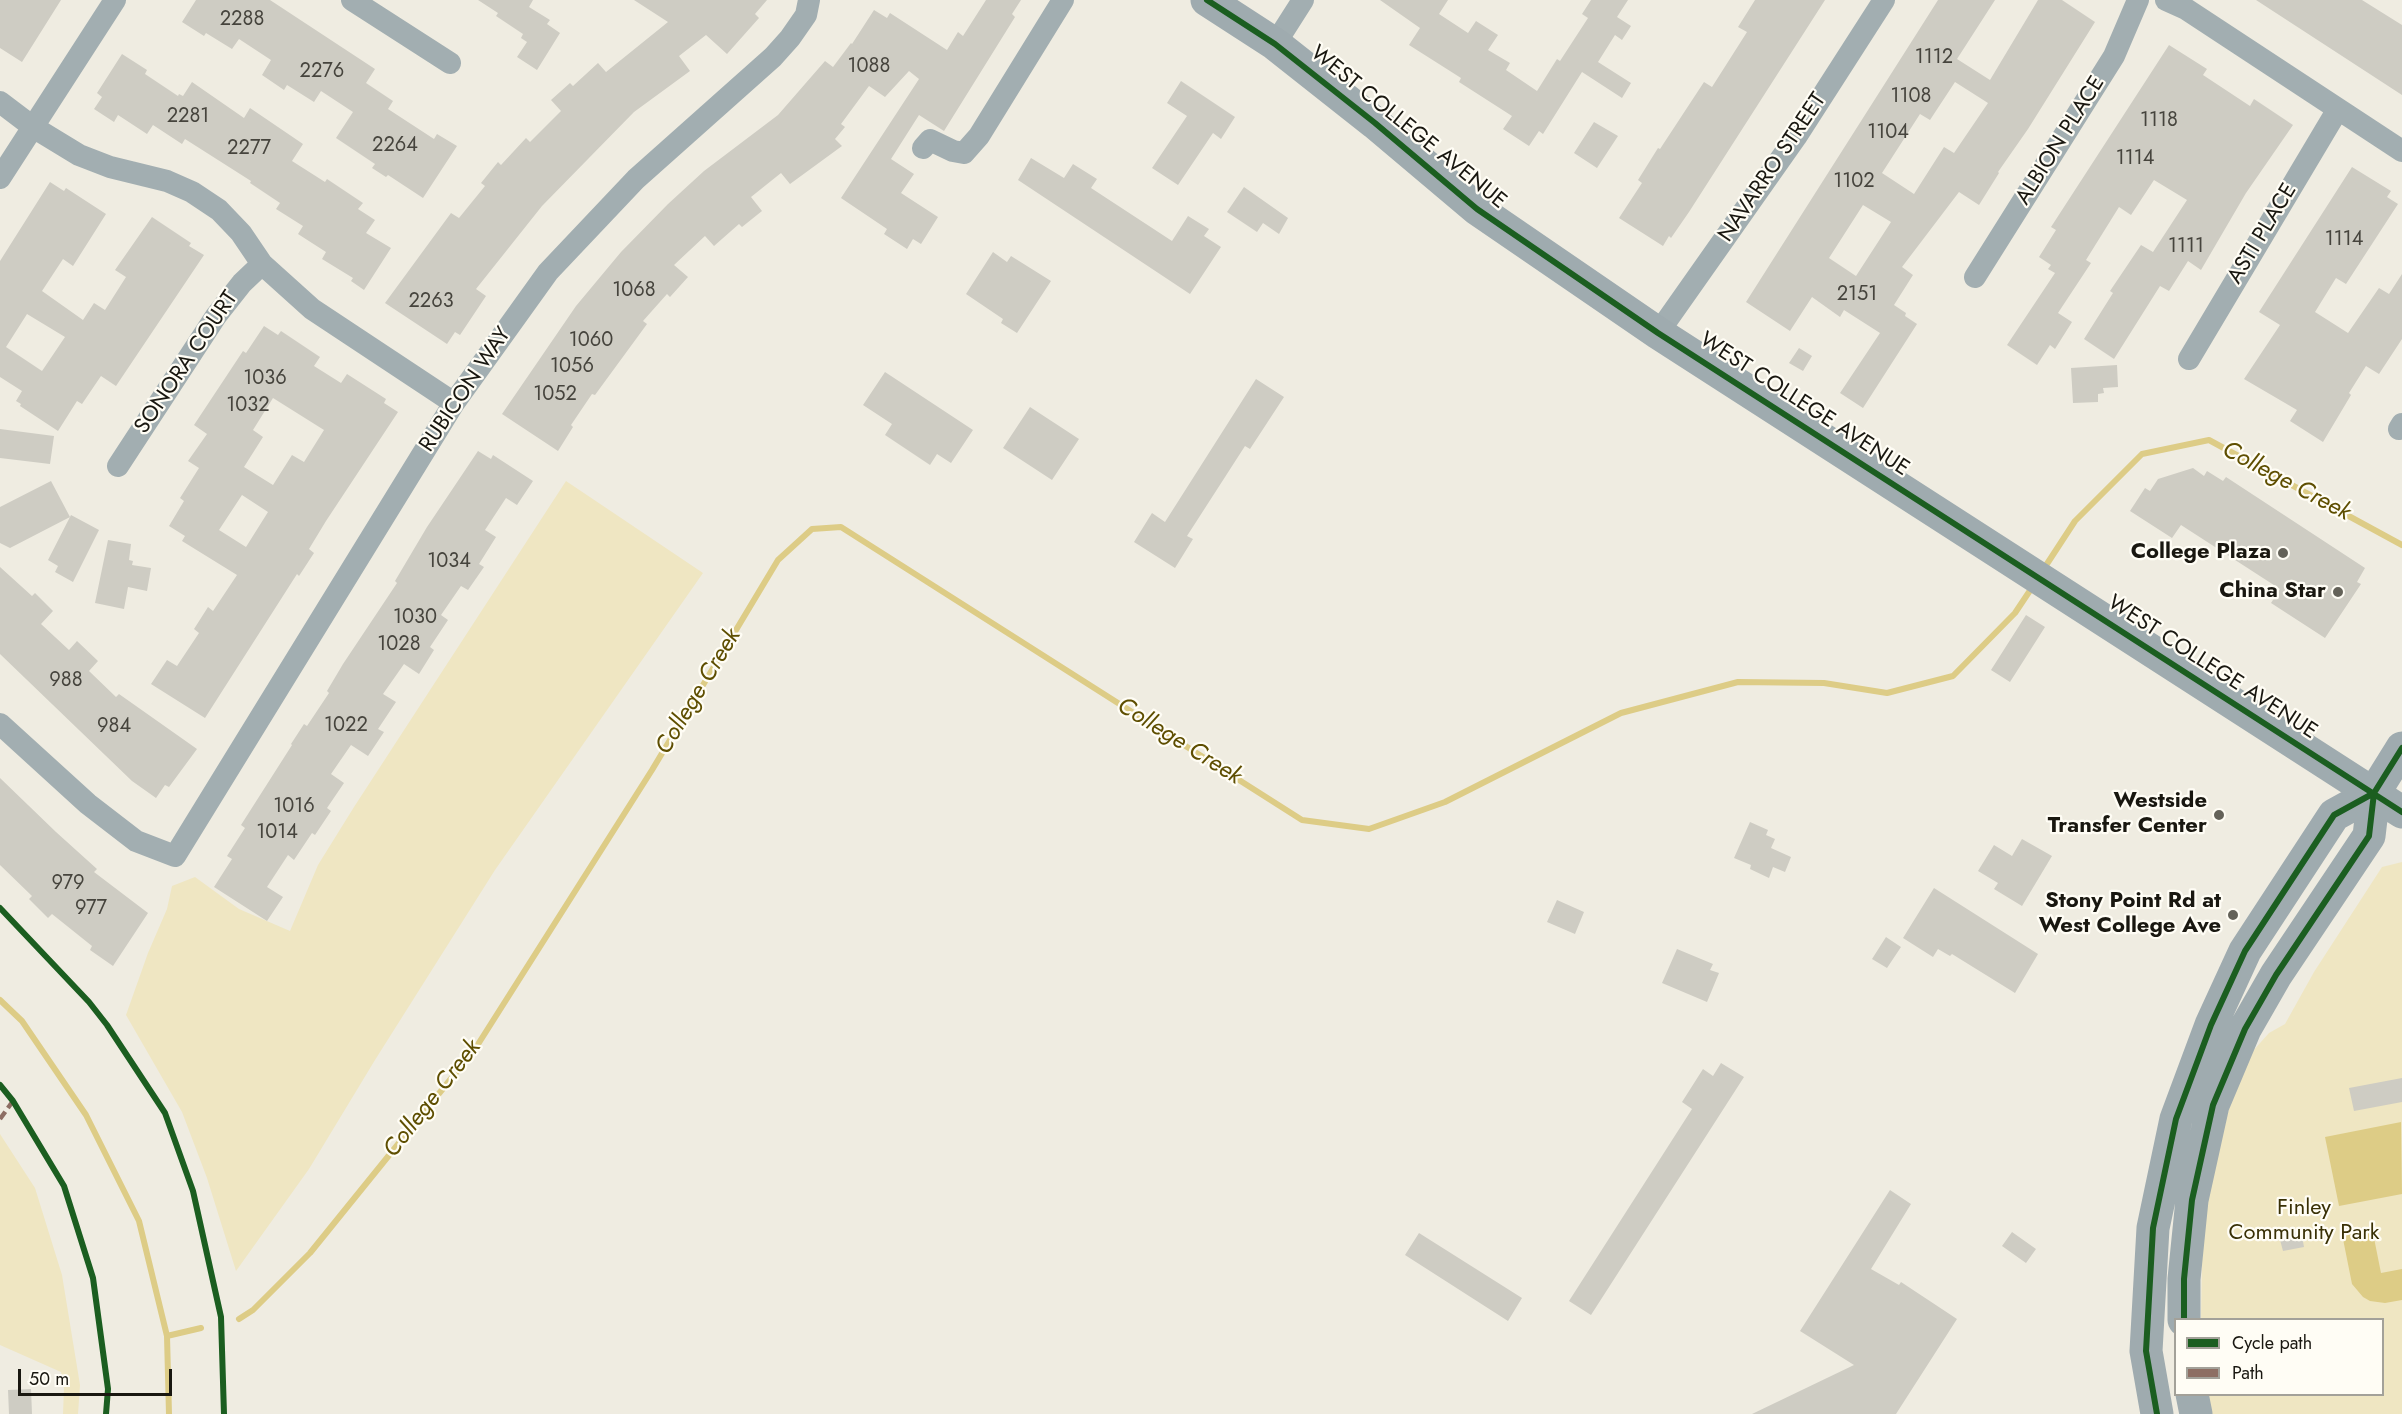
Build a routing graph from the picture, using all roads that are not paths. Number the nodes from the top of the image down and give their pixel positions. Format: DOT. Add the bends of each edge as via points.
graph roads {
  1 [pos="115,0"];
  2 [pos="352,0"];
  3 [pos="809,0"];
  4 [pos="1063,0"];
  5 [pos="1207,0"];
  6 [pos="1303,0"];
  7 [pos="1884,0"];
  8 [pos="2138,0"];
  9 [pos="2166,0"];
  10 [pos="1275,44"];
  11 [pos="450,63"];
  12 [pos="0,102"];
  13 [pos="2338,109"];
  14 [pos="33,127"];
  15 [pos="923,148"];
  16 [pos="2402,151"];
  17 [pos="0,178"];
  18 [pos="262,264"];
  19 [pos="1975,278"];
  20 [pos="1658,333"];
  21 [pos="2189,359"];
  22 [pos="454,403"];
  23 [pos="118,466"];
  24 [pos="0,724"];
  25 [pos="2402,748"];
  26 [pos="2374,793"];
  27 [pos="2402,812"];
  28 [pos="2211,1025"];
  29 [pos="2196,1183"];
  30 [pos="2184,1318"];
  31 [pos="2192,1396"];
  32 [pos="2157,1414"];
  33 [pos="2196,1414"];
  1 -- 14 [label="street"];
  2 -- 11 [label="street"];
  3 -- 22 [label="street, RUBICON WAY" via="806,15 773,57 636,179 548,272"];
  4 -- 15 [label="street" via="979,136 964,153 930,140"];
  5 -- 10 [label="main road, WEST COLLEGE AVENUE"];
  6 -- 10 [label="street"];
  7 -- 20 [label="street, NAVARRO STREET" via="1796,137"];
  8 -- 19 [label="street, ALBION PLACE" via="2114,56"];
  9 -- 13 [label="street" via="2186,9"];
  10 -- 20 [label="main road, WEST COLLEGE AVENUE" via="1477,209"];
  12 -- 14 [label="street"];
  13 -- 16 [label="street"];
  13 -- 21 [label="street, ASTI PLACE"];
  14 -- 17 [label="street"];
  14 -- 18 [label="street" via="79,155 192,192 219,210"];
  18 -- 22 [label="street" via="312,309"];
  18 -- 23 [label="street, SONORA COURT" via="216,316"];
  20 -- 26 [label="main road, WEST COLLEGE AVENUE"];
  22 -- 24 [label="street, RUBICON WAY" via="175,856 136,841 88,804"];
  25 -- 26 [label="main road"];
  26 -- 27 [label="main road, WEST COLLEGE AVENUE"];
  26 -- 28 [label="main road" via="2334,815 2245,951"];
  26 -- 29 [label="main road" via="2369,836 2276,975 2245,1029 2213,1105"];
  28 -- 29 [label="main road" via="2214,1052 2184,1162 2188,1177"];
  28 -- 32 [label="main road" via="2176,1119 2153,1228 2146,1351"];
  29 -- 30 [label="main road" via="2184,1279"];
  31 -- 33 [label="main road"];
}
